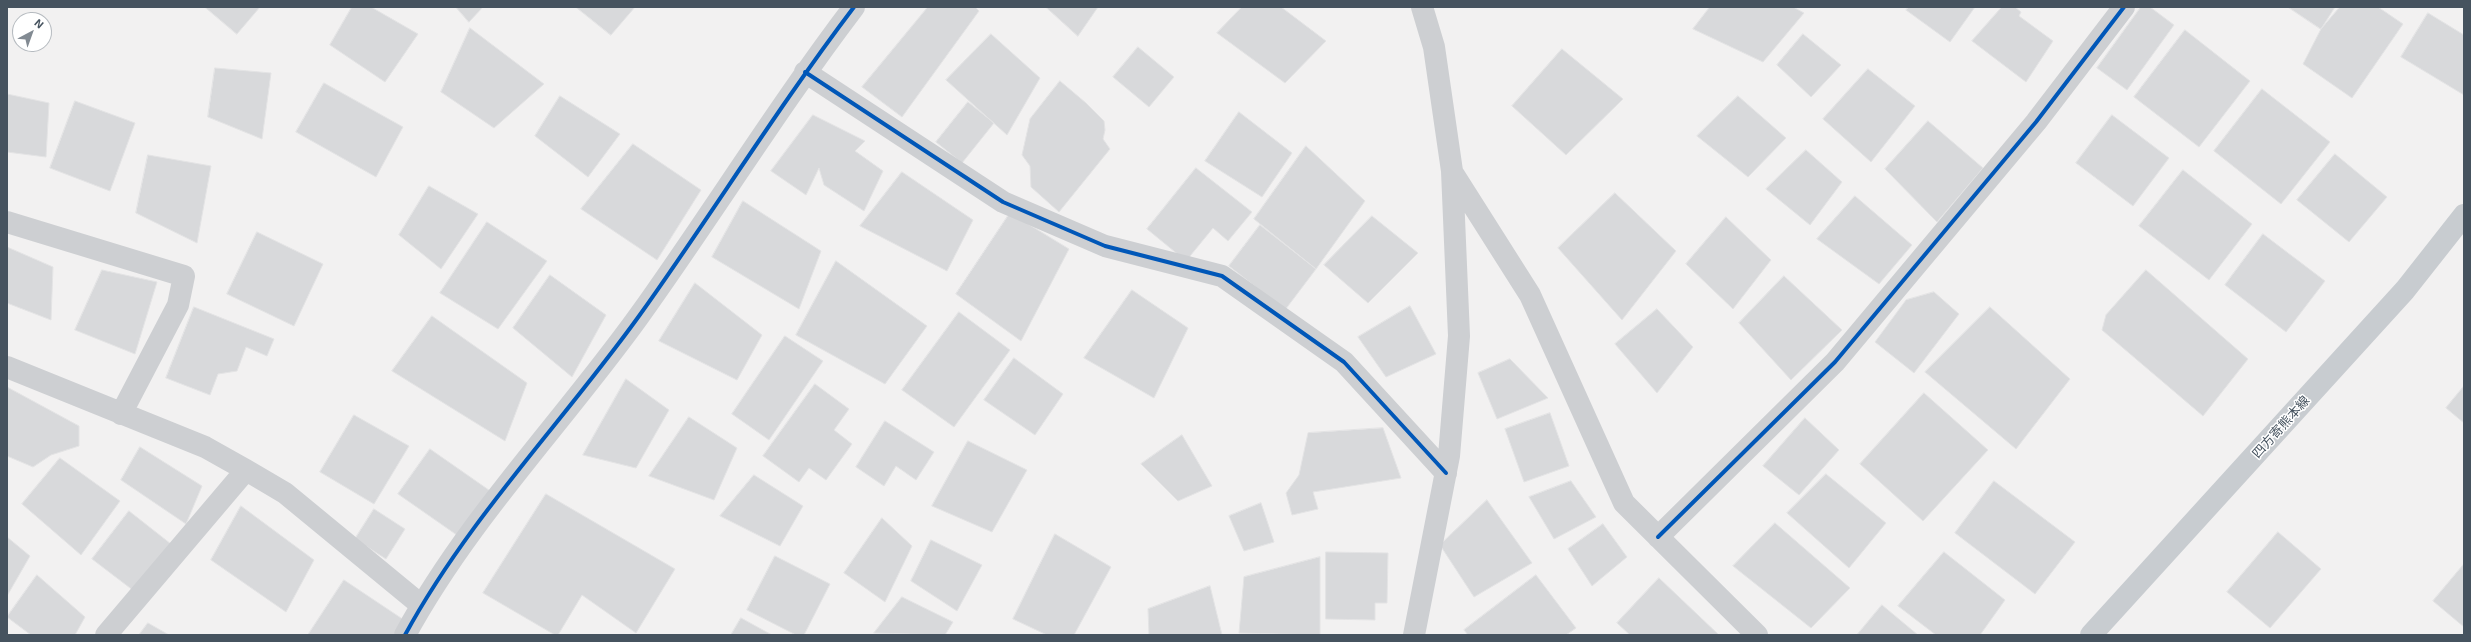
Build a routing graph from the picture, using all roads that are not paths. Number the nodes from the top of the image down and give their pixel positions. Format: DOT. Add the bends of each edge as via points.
graph roads {
  1 [pos="854,7"];
  2 [pos="1422,7"];
  3 [pos="2124,7"];
  4 [pos="805,72"];
  5 [pos="1452,171"];
  6 [pos="2464,214"];
  7 [pos="7,222"];
  8 [pos="7,367"];
  9 [pos="121,414"];
  10 [pos="246,470"];
  11 [pos="1446,473"];
  12 [pos="1658,537"];
  13 [pos="421,605"];
  14 [pos="106,635"];
  15 [pos="405,635"];
  16 [pos="1414,635"];
  17 [pos="1757,635"];
  18 [pos="2092,635"];
  1 -- 4 [label="street"];
  2 -- 5 [label="street" via="1434,47"];
  3 -- 12 [label="street" via="2036,122 1835,362"];
  4 -- 11 [label="street" via="1003,202 1105,246 1222,276 1344,362"];
  4 -- 13 [label="street" via="638,317 464,540"];
  5 -- 11 [label="street" via="1459,336"];
  5 -- 12 [label="street" via="1530,296 1624,503"];
  6 -- 18 [label="main road, 四方寄熊本線" via="2405,290"];
  7 -- 9 [label="street" via="184,276 178,305"];
  8 -- 9 [label="street"];
  9 -- 10 [label="street" via="205,447"];
  10 -- 13 [label="street" via="285,493"];
  10 -- 14 [label="street"];
  11 -- 16 [label="street"];
  12 -- 17 [label="street"];
  13 -- 15 [label="street"];
}
